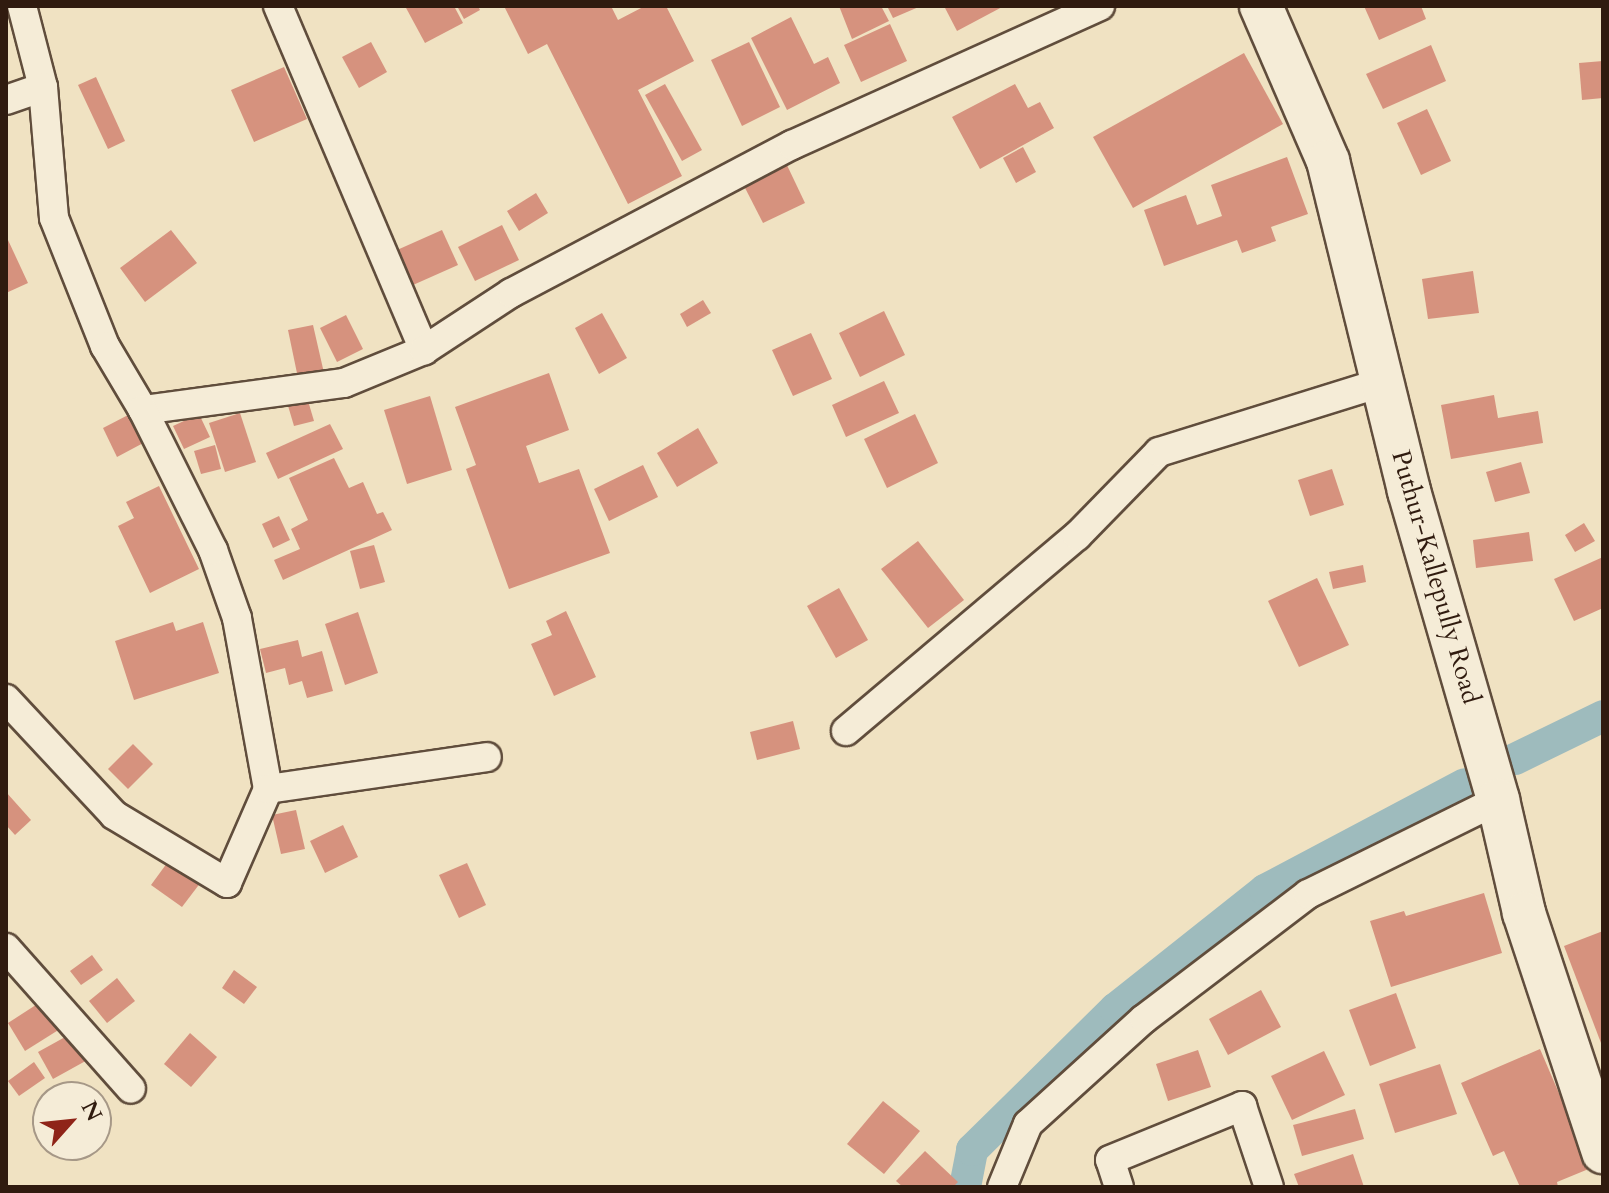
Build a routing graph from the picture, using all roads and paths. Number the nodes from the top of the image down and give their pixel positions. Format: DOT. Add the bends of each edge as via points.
graph roads {
  1 [pos="22,6"];
  2 [pos="278,6"];
  3 [pos="1100,6"];
  4 [pos="1261,6"];
  5 [pos="43,87"];
  6 [pos="6,100"];
  7 [pos="424,350"];
  8 [pos="1384,382"];
  9 [pos="143,410"];
  10 [pos="6,699"];
  11 [pos="846,731"];
  12 [pos="487,757"];
  13 [pos="268,789"];
  14 [pos="1498,800"];
  15 [pos="6,948"];
  16 [pos="131,1089"];
  17 [pos="1603,1152"];
  18 [pos="1002,1187"];
  19 [pos="1119,1187"];
  20 [pos="1269,1187"];
  1 -- 5 [label="street"];
  2 -- 7 [label="street"];
  3 -- 7 [label="street" via="792,145 511,293"];
  4 -- 8 [label="main road, Puthur-Kallepully Road" via="1328,161"];
  5 -- 6 [label="street"];
  5 -- 9 [label="street" via="54,218 105,346"];
  7 -- 9 [label="street" via="344,383"];
  8 -- 11 [label="street" via="1159,452 1077,536"];
  8 -- 14 [label="main road, Puthur-Kallepully Road" via="1409,491"];
  9 -- 13 [label="street" via="213,550 237,618"];
  10 -- 13 [label="street" via="114,815 227,883"];
  12 -- 13 [label="street"];
  14 -- 17 [label="main road, Puthur-Kallepully Road" via="1524,913"];
  14 -- 18 [label="street" via="1308,894 1144,1019 1028,1124"];
  15 -- 16 [label="street"];
  19 -- 20 [label="street" via="1110,1160 1242,1106"];
}
